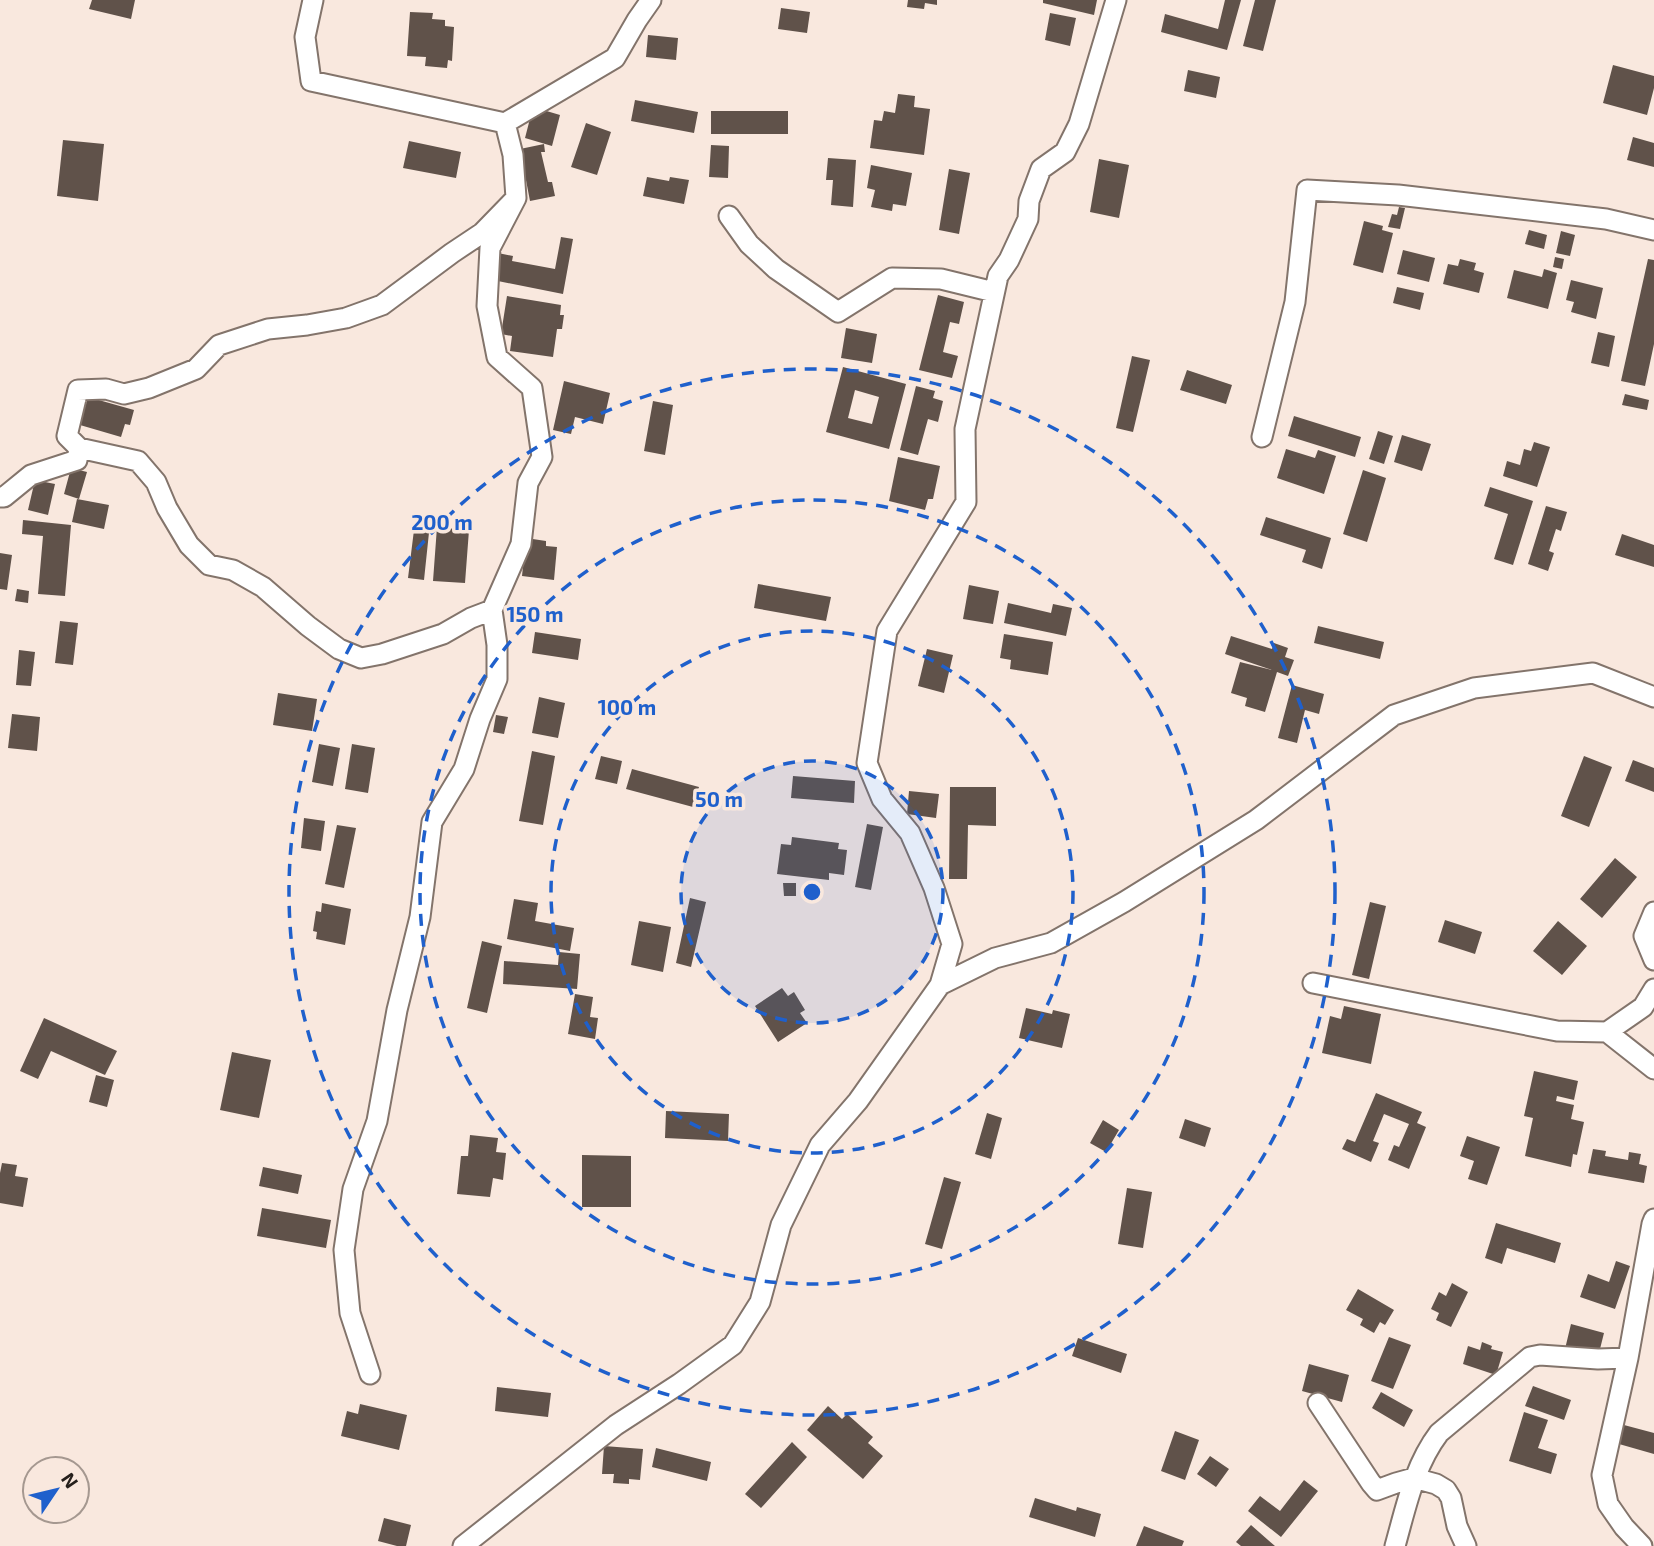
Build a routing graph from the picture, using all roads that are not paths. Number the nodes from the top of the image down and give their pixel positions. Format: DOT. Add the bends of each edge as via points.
graph roads {
  1 [pos="313,0"];
  2 [pos="651,0"];
  3 [pos="1116,0"];
  4 [pos="505,123"];
  5 [pos="516,198"];
  6 [pos="729,216"];
  7 [pos="1654,230"];
  8 [pos="994,292"];
  9 [pos="1262,437"];
  10 [pos="79,448"];
  11 [pos="0,497"];
  12 [pos="492,610"];
  13 [pos="1654,697"];
  14 [pos="1654,912"];
  15 [pos="1654,960"];
  16 [pos="1313,983"];
  17 [pos="940,985"];
  18 [pos="1654,989"];
  19 [pos="1607,1032"];
  20 [pos="1654,1069"];
  21 [pos="1654,1219"];
  22 [pos="1628,1358"];
  23 [pos="370,1374"];
  24 [pos="1318,1403"];
  25 [pos="1414,1478"];
  26 [pos="1377,1490"];
  27 [pos="1402,1521"];
  28 [pos="463,1546"];
  29 [pos="1395,1546"];
  30 [pos="1466,1546"];
  31 [pos="1642,1546"];
  1 -- 4 [label="street" via="305,37 312,80"];
  2 -- 4 [label="street" via="615,58"];
  3 -- 8 [label="street" via="1079,124 1065,152 1041,169 1029,201 1028,219"];
  4 -- 5 [label="street"];
  5 -- 10 [label="street" via="482,233 382,305 345,318 268,329 219,345 196,369 149,388 124,394 78,390 67,436"];
  5 -- 12 [label="street" via="490,248 487,306 497,357 532,388 542,457 528,483 521,544"];
  6 -- 8 [label="street" via="749,244 776,269 838,312 892,278 942,279"];
  7 -- 9 [label="street" via="1592,217 1398,195 1307,190 1295,302"];
  8 -- 17 [label="street" via="965,429 966,502 887,631 867,762 882,799 909,833 934,888 951,944"];
  10 -- 11 [label="street" via="76,460 31,475"];
  10 -- 12 [label="street" via="138,461 156,482 189,545 209,565 233,570 264,587 339,649 361,657 382,654 443,634"];
  12 -- 23 [label="street" via="497,679 464,769 432,822 419,917 377,1121 352,1189 344,1250 350,1313"];
  13 -- 17 [label="street" via="1593,673 1474,688 1394,715 1256,820 1124,902 1051,943 995,958"];
  14 -- 15 [label="street" via="1643,936"];
  16 -- 19 [label="street" via="1557,1031"];
  17 -- 28 [label="street" via="858,1101 820,1145 781,1225 760,1302 733,1345 616,1425"];
  18 -- 19 [label="street" via="1643,1007"];
  19 -- 20 [label="street"];
  21 -- 22 [label="street"];
  22 -- 25 [label="street" via="1530,1357 1439,1433"];
  22 -- 31 [label="street" via="1602,1475 1608,1504"];
  24 -- 26 [label="street"];
  25 -- 26 [label="street"];
  25 -- 27 [label="street"];
  25 -- 30 [label="street" via="1446,1490"];
  26 -- 27 [label="street"];
  27 -- 29 [label="street"];
}
